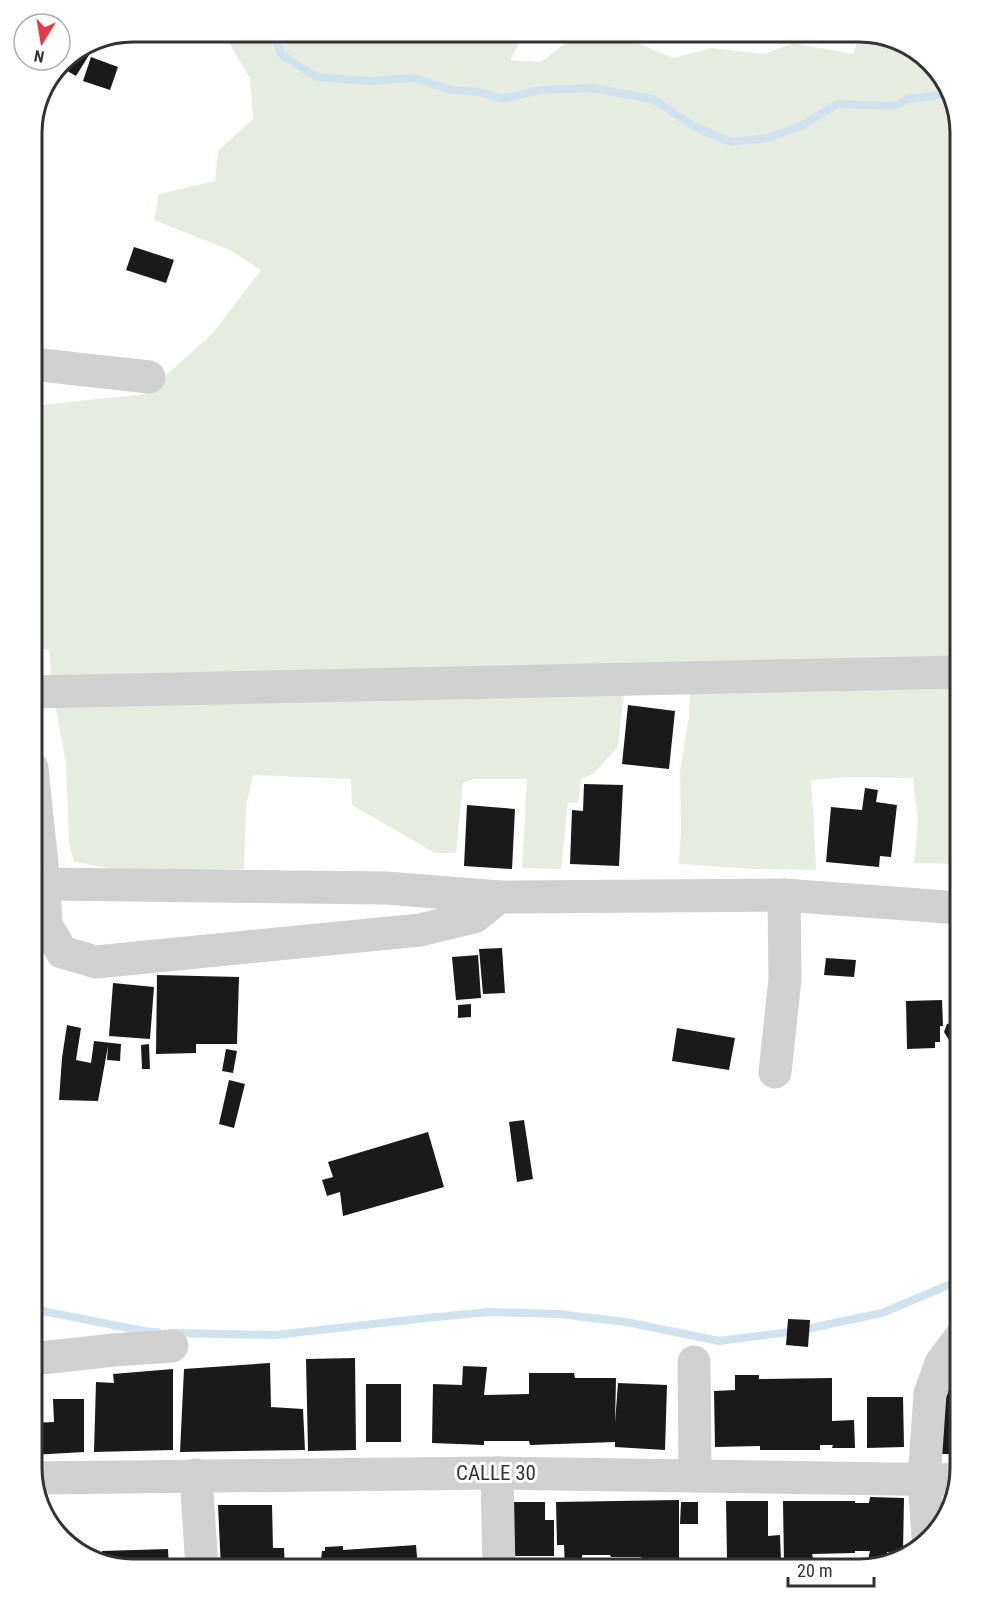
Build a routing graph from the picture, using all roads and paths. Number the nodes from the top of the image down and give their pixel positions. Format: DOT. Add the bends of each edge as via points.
graph roads {
  1 [pos="42,365"];
  2 [pos="149,377"];
  3 [pos="950,672"];
  4 [pos="42,693"];
  5 [pos="42,865"];
  6 [pos="44,884"];
  7 [pos="784,895"];
  8 [pos="499,897"];
  9 [pos="950,907"];
  10 [pos="775,1071"];
  11 [pos="172,1346"];
  12 [pos="950,1352"];
  13 [pos="42,1358"];
  14 [pos="694,1362"];
  15 [pos="497,1473"];
  16 [pos="196,1475"];
  17 [pos="695,1476"];
  18 [pos="43,1478"];
  19 [pos="924,1480"];
  20 [pos="949,1480"];
  21 [pos="927,1527"];
  22 [pos="201,1559"];
  23 [pos="499,1559"];
  1 -- 2 [label="street"];
  3 -- 4 [label="street"];
  5 -- 6 [label="street"];
  6 -- 8 [label="street" via="386,888"];
  6 -- 8 [label="street" via="46,926 62,952 96,962 420,930 474,917"];
  7 -- 8 [label="street"];
  7 -- 9 [label="street"];
  7 -- 10 [label="street" via="785,979"];
  11 -- 13 [label="street"];
  12 -- 19 [label="street" via="930,1394"];
  14 -- 17 [label="street"];
  15 -- 16 [label="street, CALLE 30"];
  15 -- 17 [label="street, CALLE 30"];
  15 -- 23 [label="street"];
  16 -- 18 [label="street, CALLE 30"];
  16 -- 22 [label="street"];
  17 -- 19 [label="street, CALLE 30"];
  19 -- 20 [label="street, CALLE 30"];
  19 -- 21 [label="street"];
}
